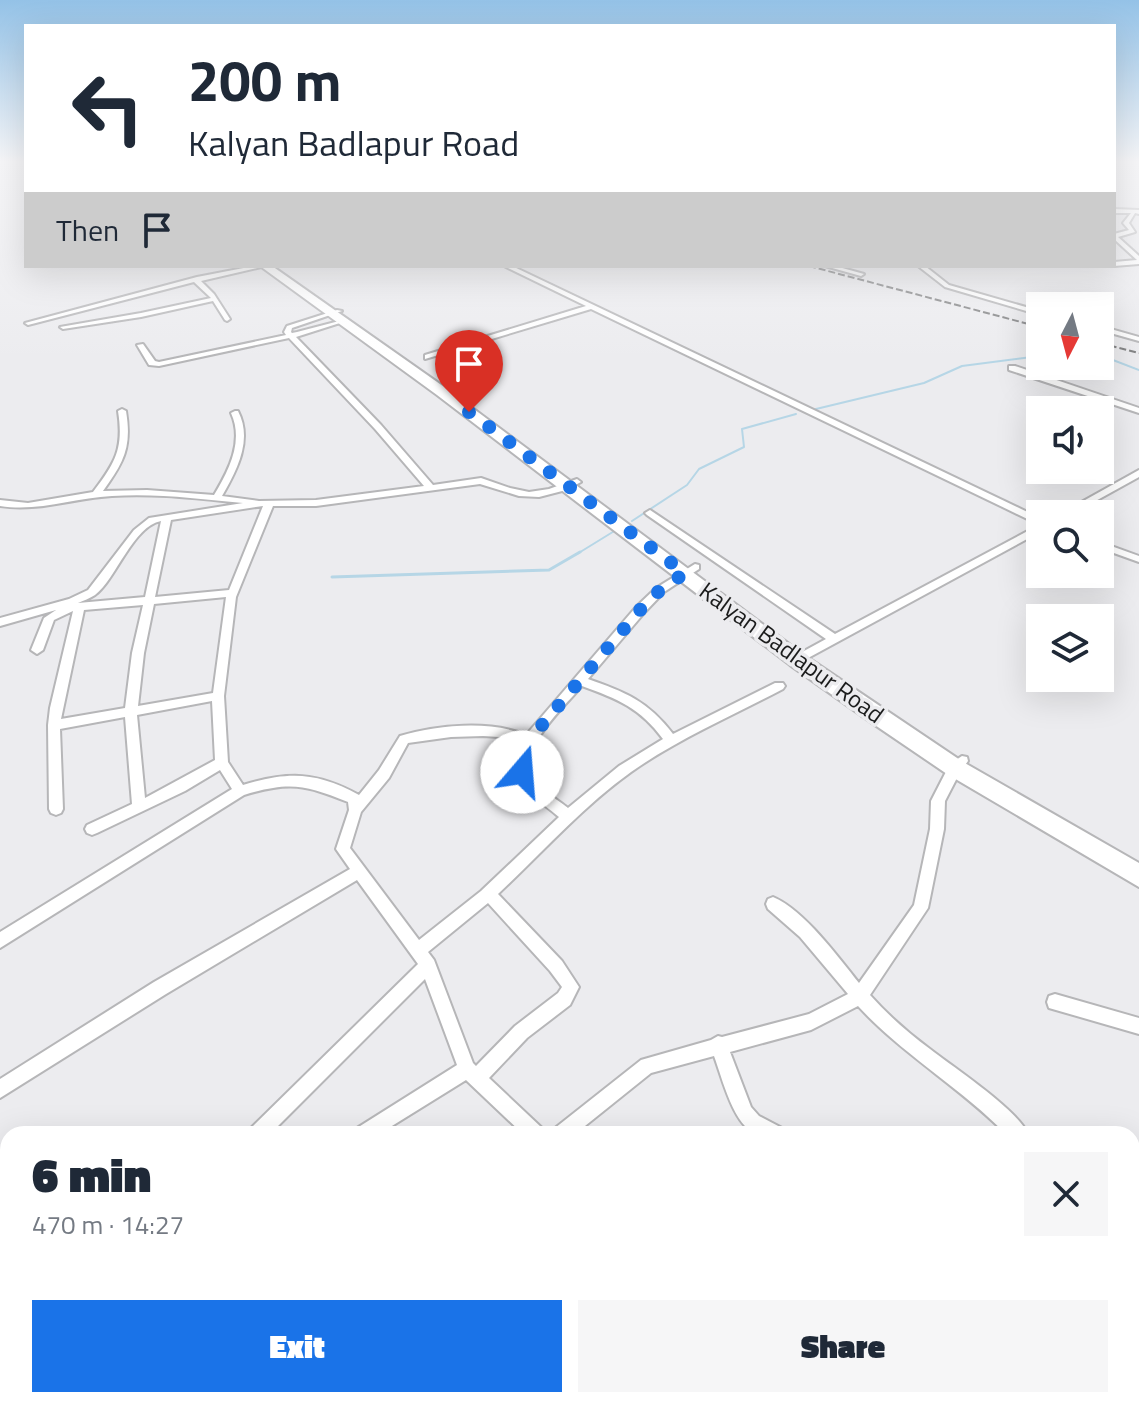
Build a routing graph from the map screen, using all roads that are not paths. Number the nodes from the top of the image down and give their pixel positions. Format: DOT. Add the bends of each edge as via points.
graph roads {
  1 [pos="1130,228"];
  2 [pos="1116,235"];
  3 [pos="1116,238"];
  4 [pos="1116,247"];
  5 [pos="1128,250"];
  6 [pos="1139,251"];
  7 [pos="1139,260"];
  8 [pos="1116,264"];
  9 [pos="254,268"];
  10 [pos="267,268"];
  11 [pos="278,268"];
  12 [pos="511,268"];
  13 [pos="836,268"];
  14 [pos="920,268"];
  15 [pos="861,274"];
  16 [pos="197,279"];
  17 [pos="214,299"];
  18 [pos="590,307"];
  19 [pos="1026,309"];
  20 [pos="337,315"];
  21 [pos="227,319"];
  22 [pos="28,323"];
  23 [pos="63,327"];
  24 [pos="1114,332"];
  25 [pos="288,336"];
  26 [pos="1139,339"];
  27 [pos="141,345"];
  28 [pos="428,357"];
  29 [pos="1012,368"];
  30 [pos="122,411"];
  31 [pos="1139,411"];
  32 [pos="235,413"];
  33 [pos="1139,473"];
  34 [pos="572,484"];
  35 [pos="431,488"];
  36 [pos="96,494"];
  37 [pos="216,499"];
  38 [pos="1090,500"];
  39 [pos="0,503"];
  40 [pos="267,503"];
  41 [pos="650,513"];
  42 [pos="167,517"];
  43 [pos="1026,518"];
  44 [pos="1026,533"];
  45 [pos="1114,550"];
  46 [pos="1139,559"];
  47 [pos="690,570"];
  48 [pos="233,593"];
  49 [pos="150,601"];
  50 [pos="80,606"];
  51 [pos="0,622"];
  52 [pos="834,639"];
  53 [pos="37,650"];
  54 [pos="804,657"];
  55 [pos="580,681"];
  56 [pos="779,686"];
  57 [pos="218,696"];
  58 [pos="131,711"];
  59 [pos="54,725"];
  60 [pos="670,740"];
  61 [pos="529,742"];
  62 [pos="222,763"];
  63 [pos="958,764"];
  64 [pos="240,791"];
  65 [pos="139,807"];
  66 [pos="56,809"];
  67 [pos="356,809"];
  68 [pos="568,816"];
  69 [pos="92,829"];
  70 [pos="1139,861"];
  71 [pos="358,872"];
  72 [pos="1139,876"];
  73 [pos="488,893"];
  74 [pos="773,904"];
  75 [pos="0,941"];
  76 [pos="418,950"];
  77 [pos="428,965"];
  78 [pos="859,997"];
  79 [pos="1055,1002"];
  80 [pos="1139,1026"];
  81 [pos="718,1044"];
  82 [pos="472,1073"];
  83 [pos="0,1089"];
  84 [pos="265,1126"];
  85 [pos="377,1126"];
  86 [pos="528,1126"];
  87 [pos="571,1126"];
  88 [pos="761,1126"];
  89 [pos="1011,1126"];
  1 -- 2 [label="street" via="1133,231"];
  3 -- 5 [label="street"];
  4 -- 5 [label="street"];
  5 -- 6 [label="street"];
  5 -- 7 [label="street"];
  7 -- 8 [label="street"];
  9 -- 16 [label="street"];
  10 -- 20 [label="main road, Kalyan Badlapur Road"];
  11 -- 20 [label="main road, Kalyan Badlapur Road"];
  12 -- 18 [label="street"];
  13 -- 15 [label="street"];
  14 -- 19 [label="street" via="965,293"];
  16 -- 17 [label="street"];
  16 -- 22 [label="street"];
  17 -- 21 [label="street"];
  17 -- 23 [label="street"];
  18 -- 28 [label="street"];
  18 -- 43 [label="street"];
  20 -- 25 [label="street"];
  20 -- 34 [label="main road, Kalyan Badlapur Road"];
  24 -- 26 [label="street"];
  25 -- 27 [label="street" via="159,364 152,363"];
  25 -- 35 [label="street"];
  29 -- 31 [label="street"];
  30 -- 36 [label="street" via="125,451"];
  32 -- 37 [label="street" via="241,434 231,472"];
  33 -- 38 [label="street"];
  34 -- 35 [label="street" via="540,496 481,481"];
  34 -- 47 [label="main road, Kalyan Badlapur Road"];
  35 -- 40 [label="street" via="316,503"];
  36 -- 37 [label="street"];
  36 -- 39 [label="street" via="33,505"];
  37 -- 40 [label="street"];
  40 -- 42 [label="street"];
  40 -- 48 [label="street"];
  41 -- 52 [label="street"];
  42 -- 49 [label="street"];
  42 -- 51 [label="street" via="145,524 92,592"];
  44 -- 52 [label="street"];
  45 -- 46 [label="street"];
  47 -- 54 [label="main road, Kalyan Badlapur Road"];
  47 -- 55 [label="street" via="640,610"];
  48 -- 49 [label="street"];
  48 -- 57 [label="street"];
  49 -- 50 [label="street"];
  49 -- 58 [label="street"];
  50 -- 53 [label="street" via="49,618"];
  50 -- 59 [label="street"];
  52 -- 54 [label="street"];
  54 -- 63 [label="main road, Kalyan Badlapur Road"];
  55 -- 60 [label="street" via="643,707"];
  55 -- 61 [label="street"];
  56 -- 60 [label="street"];
  57 -- 58 [label="street"];
  57 -- 62 [label="street"];
  58 -- 59 [label="street"];
  58 -- 65 [label="street"];
  59 -- 66 [label="street"];
  60 -- 68 [label="street"];
  61 -- 67 [label="street" via="488,731 404,739"];
  61 -- 68 [label="street" via="522,753 522,772"];
  62 -- 64 [label="street"];
  62 -- 65 [label="street"];
  63 -- 70 [label="main road, Kalyan Badlapur Road"];
  63 -- 72 [label="main road, Kalyan Badlapur Road"];
  63 -- 78 [label="street" via="938,801 921,908"];
  64 -- 67 [label="street" via="278,779 304,780 354,798"];
  64 -- 75 [label="street"];
  65 -- 69 [label="street"];
  67 -- 71 [label="street" via="343,836 343,849"];
  68 -- 73 [label="street"];
  71 -- 76 [label="street"];
  71 -- 83 [label="street"];
  73 -- 76 [label="street"];
  73 -- 82 [label="street" via="571,987 564,999"];
  74 -- 78 [label="street"];
  76 -- 77 [label="street"];
  77 -- 82 [label="street"];
  77 -- 84 [label="street"];
  78 -- 81 [label="street" via="811,1022"];
  78 -- 89 [label="street"];
  79 -- 80 [label="street"];
  81 -- 87 [label="street" via="647,1066"];
  81 -- 88 [label="street" via="745,1113"];
  82 -- 85 [label="street"];
  82 -- 86 [label="street"];
}
